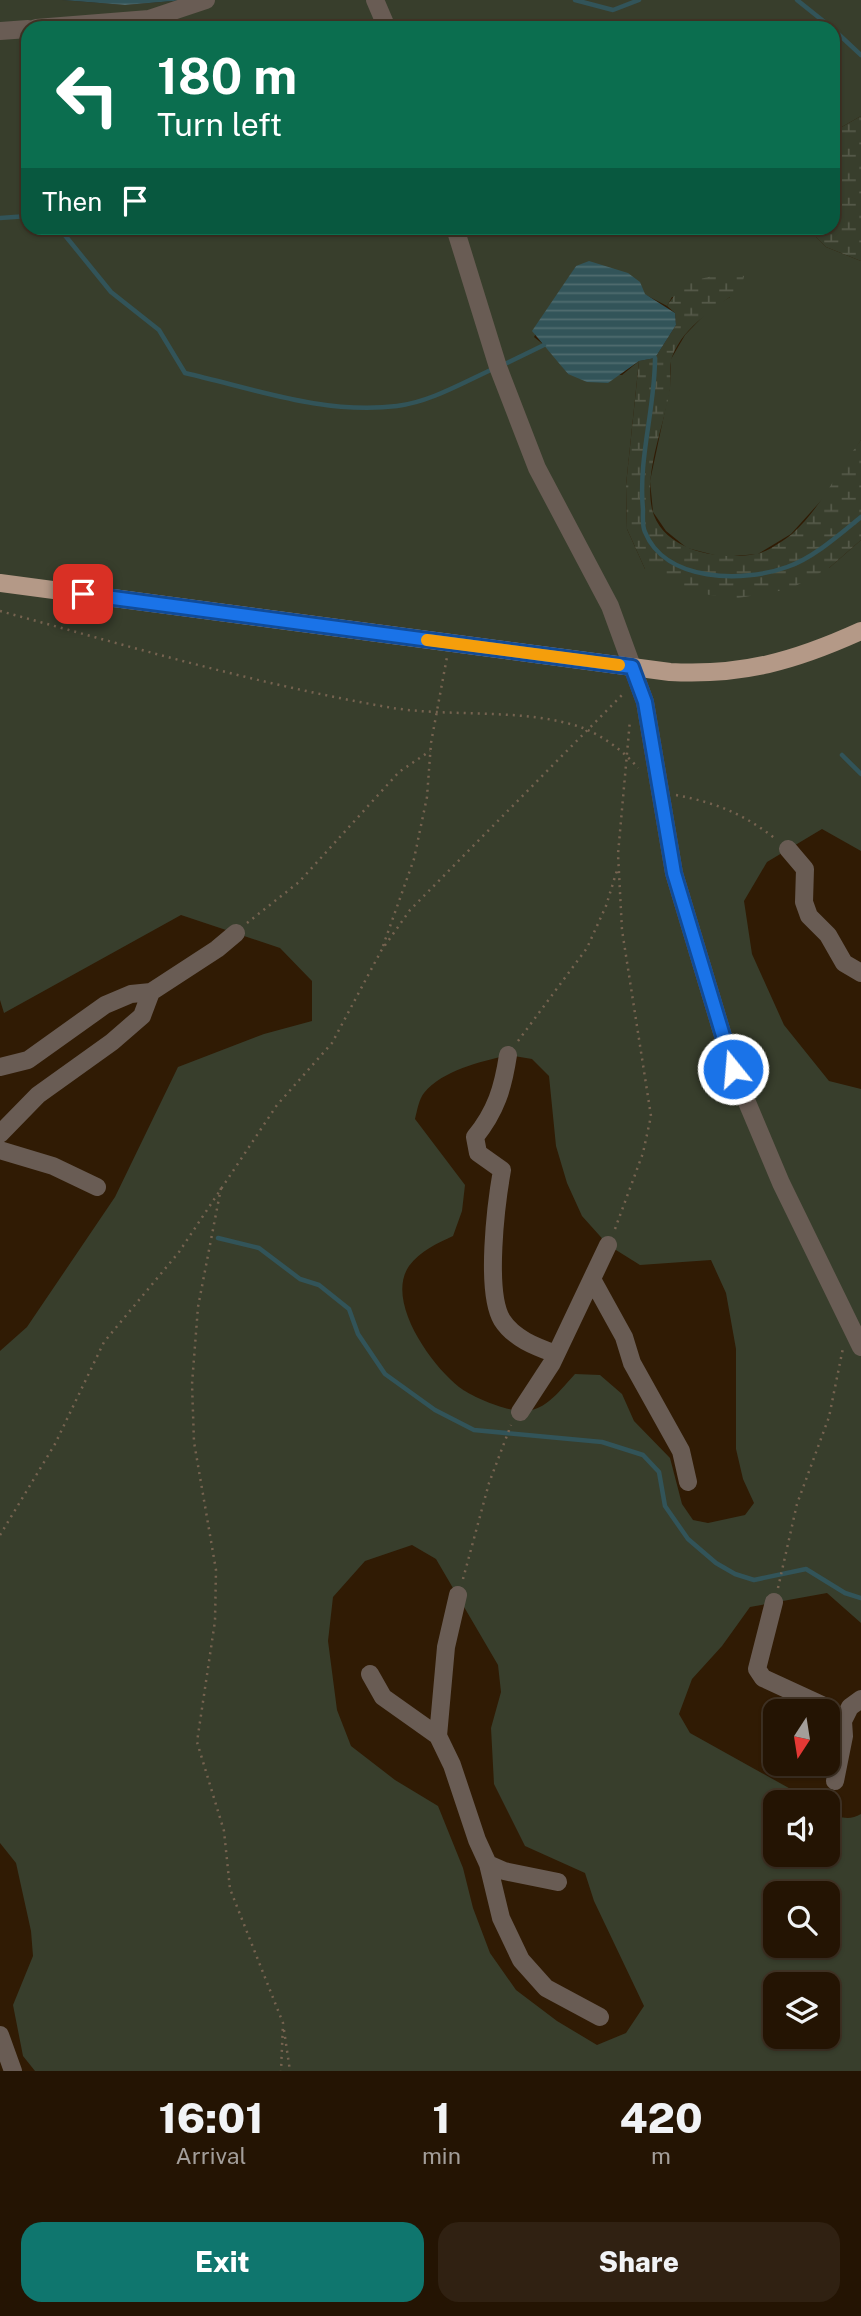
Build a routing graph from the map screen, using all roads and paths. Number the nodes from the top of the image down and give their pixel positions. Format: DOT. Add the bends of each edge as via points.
graph roads {
  1 [pos="206,0"];
  2 [pos="375,0"];
  3 [pos="124,21"];
  4 [pos="384,21"];
  5 [pos="21,30"];
  6 [pos="0,31"];
  7 [pos="456,235"];
  8 [pos="0,583"];
  9 [pos="0,611"];
  10 [pos="861,631"];
  11 [pos="449,643"];
  12 [pos="635,672"];
  13 [pos="437,711"];
  14 [pos="630,719"];
  15 [pos="589,732"];
  16 [pos="430,751"];
  17 [pos="627,755"];
  18 [pos="658,791"];
  19 [pos="789,849"];
  20 [pos="619,864"];
  21 [pos="236,933"];
  22 [pos="381,951"];
  23 [pos="861,973"];
  24 [pos="151,992"];
  25 [pos="508,1055"];
  26 [pos="0,1067"];
  27 [pos="0,1134"];
  28 [pos="0,1150"];
  29 [pos="223,1185"];
  30 [pos="97,1187"];
  31 [pos="608,1245"];
  32 [pos="592,1279"];
  33 [pos="852,1347"];
  34 [pos="556,1354"];
  35 [pos="520,1412"];
  36 [pos="688,1482"];
  37 [pos="0,1535"];
  38 [pos="458,1595"];
  39 [pos="774,1602"];
  40 [pos="370,1674"];
  41 [pos="861,1699"];
  42 [pos="843,1721"];
  43 [pos="438,1736"];
  44 [pos="835,1781"];
  45 [pos="488,1864"];
  46 [pos="558,1882"];
  47 [pos="600,2017"];
  48 [pos="283,2023"];
  49 [pos="0,2035"];
  50 [pos="13,2071"];
  51 [pos="281,2071"];
  52 [pos="290,2071"];
  1 -- 3 [label="street" via="149,19"];
  2 -- 4 [label="street"];
  5 -- 6 [label="street"];
  7 -- 12 [label="street" via="498,367 537,468 610,606"];
  8 -- 11 [label="main road"];
  9 -- 13 [label="path" via="270,683 390,708"];
  10 -- 12 [label="main road" via="816,652 758,669 711,674"];
  11 -- 12 [label="main road"];
  11 -- 13 [label="path"];
  12 -- 15 [label="path"];
  12 -- 18 [label="street" via="645,702"];
  13 -- 15 [label="path" via="532,719"];
  13 -- 16 [label="path"];
  14 -- 17 [label="path"];
  15 -- 17 [label="path"];
  15 -- 22 [label="path" via="410,910"];
  16 -- 21 [label="path" via="399,772 299,882"];
  16 -- 22 [label="path" via="427,797 414,859"];
  17 -- 18 [label="path"];
  17 -- 20 [label="path"];
  18 -- 19 [label="path" via="719,804"];
  18 -- 33 [label="street" via="674,873 733,1069"];
  19 -- 23 [label="street" via="805,869 804,902 809,916 828,935 844,963"];
  20 -- 25 [label="path" via="587,948"];
  20 -- 31 [label="path" via="622,930 651,1116 630,1194"];
  21 -- 24 [label="street"];
  22 -- 29 [label="path" via="332,1042 277,1105"];
  24 -- 26 [label="street" via="131,994 105,1006 29,1060"];
  24 -- 27 [label="street" via="142,1016 38,1095"];
  25 -- 34 [label="street" via="502,1092 475,1137 478,1153 502,1170 494,1244 495,1306 513,1332"];
  28 -- 30 [label="street" via="53,1166"];
  29 -- 37 [label="path" via="172,1261 104,1342 55,1444"];
  29 -- 48 [label="path" via="198,1307 192,1384 194,1442 216,1570 215,1621 197,1742 224,1831 230,1889"];
  31 -- 32 [label="street"];
  32 -- 34 [label="street"];
  32 -- 36 [label="street" via="681,1451"];
  33 -- 39 [label="path" via="797,1504"];
  34 -- 35 [label="street"];
  35 -- 38 [label="path" via="499,1450"];
  38 -- 43 [label="street" via="446,1647"];
  39 -- 42 [label="street" via="757,1669 763,1678 826,1707"];
  40 -- 43 [label="street" via="383,1697"];
  41 -- 42 [label="street"];
  42 -- 44 [label="street"];
  43 -- 45 [label="street"];
  45 -- 46 [label="street"];
  45 -- 47 [label="street" via="501,1919 521,1961 546,1988"];
  48 -- 51 [label="path"];
  48 -- 52 [label="path"];
  49 -- 50 [label="street"];
}
